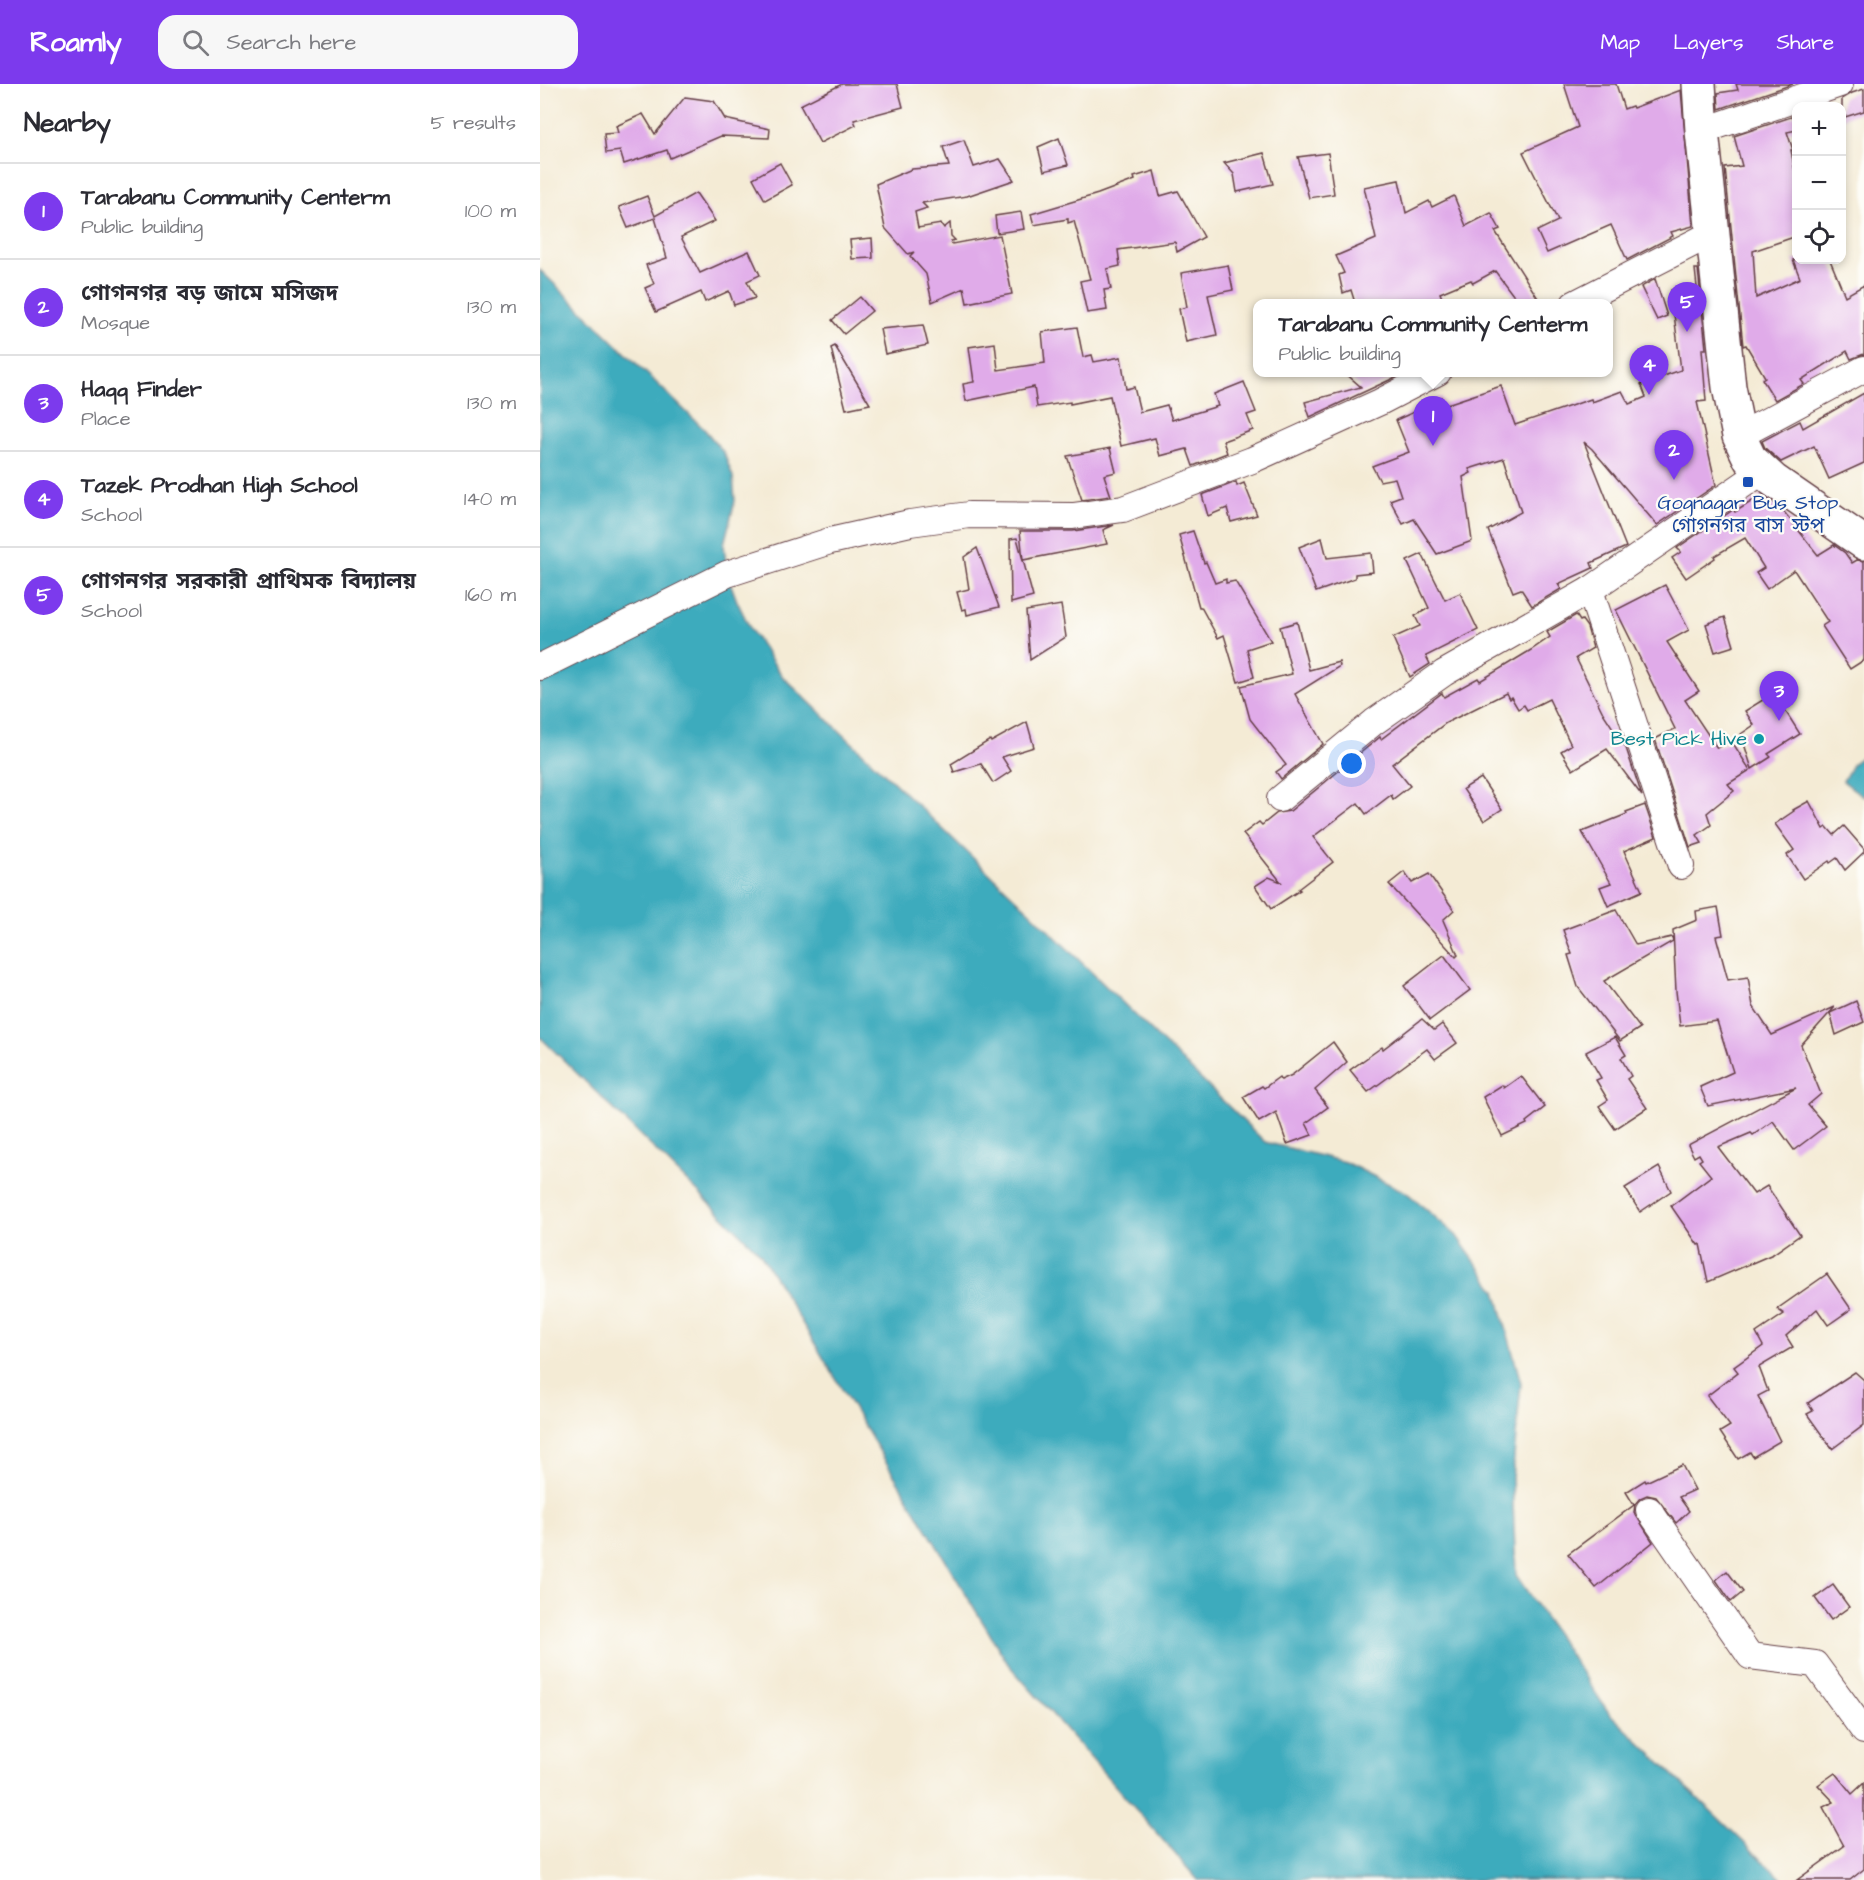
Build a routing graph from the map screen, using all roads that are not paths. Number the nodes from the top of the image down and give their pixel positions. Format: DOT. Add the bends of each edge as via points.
graph roads {
  1 [pos="1699,84"];
  2 [pos="1840,84"];
  3 [pos="1702,131"];
  4 [pos="1713,233"];
  5 [pos="1582,299"];
  6 [pos="1864,369"];
  7 [pos="1428,377"];
  8 [pos="1739,436"];
  9 [pos="1763,471"];
  10 [pos="1864,543"];
  11 [pos="1590,590"];
  12 [pos="540,668"];
  13 [pos="1280,799"];
  14 [pos="1681,866"];
  15 [pos="1649,1510"];
  16 [pos="1864,1731"];
  1 -- 3 [label="main road"];
  2 -- 3 [label="street"];
  3 -- 4 [label="main road"];
  4 -- 5 [label="street"];
  4 -- 8 [label="main road" via="1729,387"];
  6 -- 8 [label="street"];
  7 -- 12 [label="street" via="1252,460 1123,509 1073,516 969,515 910,524 830,541 727,574"];
  8 -- 9 [label="main road" via="1750,459"];
  9 -- 10 [label="main road"];
  9 -- 11 [label="street"];
  11 -- 13 [label="street" via="1444,673 1374,722"];
  11 -- 14 [label="street"];
  15 -- 16 [label="street" via="1750,1656 1815,1664"];
}
